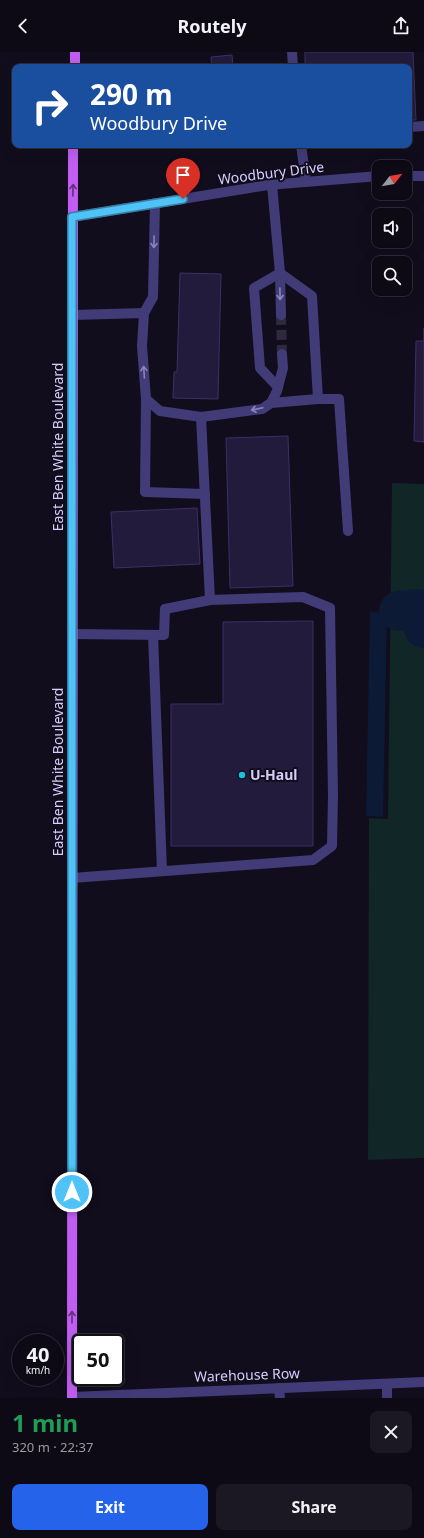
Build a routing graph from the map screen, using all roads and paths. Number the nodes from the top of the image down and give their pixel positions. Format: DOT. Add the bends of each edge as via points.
graph roads {
  1 [pos="75,52"];
  2 [pos="292,52"];
  3 [pos="75,64"];
  4 [pos="293,64"];
  5 [pos="424,126"];
  6 [pos="412,127"];
  7 [pos="73,148"];
  8 [pos="301,148"];
  9 [pos="372,176"];
  10 [pos="412,176"];
  11 [pos="424,176"];
  12 [pos="306,181"];
  13 [pos="272,185"];
  14 [pos="154,203"];
  15 [pos="72,217"];
  16 [pos="280,273"];
  17 [pos="144,313"];
  18 [pos="72,315"];
  19 [pos="281,315"];
  20 [pos="282,354"];
  21 [pos="278,387"];
  22 [pos="318,399"];
  23 [pos="146,400"];
  24 [pos="271,403"];
  25 [pos="201,417"];
  26 [pos="205,494"];
  27 [pos="348,531"];
  28 [pos="210,600"];
  29 [pos="72,634"];
  30 [pos="153,635"];
  31 [pos="162,871"];
  32 [pos="72,878"];
  33 [pos="424,1382"];
  34 [pos="387,1384"];
  35 [pos="280,1393"];
  36 [pos="72,1397"];
  37 [pos="387,1398"];
  1 -- 3 [label="main road"];
  2 -- 4 [label="street"];
  5 -- 6 [label="street"];
  15 -- 7 [label="main road, East Ben White Boulevard, one-way"];
  8 -- 12 [label="street"];
  9 -- 12 [label="street, Woodbury Drive"];
  10 -- 11 [label="street"];
  12 -- 13 [label="street, Woodbury Drive"];
  13 -- 14 [label="street, Woodbury Drive"];
  13 -- 16 [label="street"];
  14 -- 15 [label="street, Woodbury Drive"];
  14 -- 17 [label="street, one-way" via="153,297"];
  15 -- 18 [label="main road, East Ben White Boulevard"];
  16 -- 19 [label="street, one-way"];
  16 -- 21 [label="street" via="254,288 260,368"];
  16 -- 22 [label="street" via="312,296"];
  17 -- 18 [label="street"];
  23 -- 17 [label="street, one-way" via="142,346"];
  18 -- 29 [label="main road, East Ben White Boulevard"];
  20 -- 21 [label="street" via="283,368"];
  21 -- 24 [label="street"];
  22 -- 24 [label="street"];
  22 -- 27 [label="street" via="339,399"];
  23 -- 25 [label="street" via="160,411"];
  23 -- 26 [label="street" via="145,492"];
  24 -- 25 [label="street, one-way" via="262,409"];
  25 -- 26 [label="street"];
  26 -- 28 [label="street"];
  28 -- 30 [label="street" via="165,609 164,635"];
  28 -- 31 [label="street" via="303,597 330,608 332,846 313,860"];
  29 -- 30 [label="street"];
  29 -- 32 [label="main road, East Ben White Boulevard"];
  30 -- 31 [label="street"];
  31 -- 32 [label="street"];
  36 -- 32 [label="main road, East Ben White Boulevard, one-way"];
  33 -- 34 [label="street, Warehouse Row"];
  34 -- 35 [label="street, Warehouse Row"];
  34 -- 37 [label="street"];
  35 -- 36 [label="street, Warehouse Row"];
}
